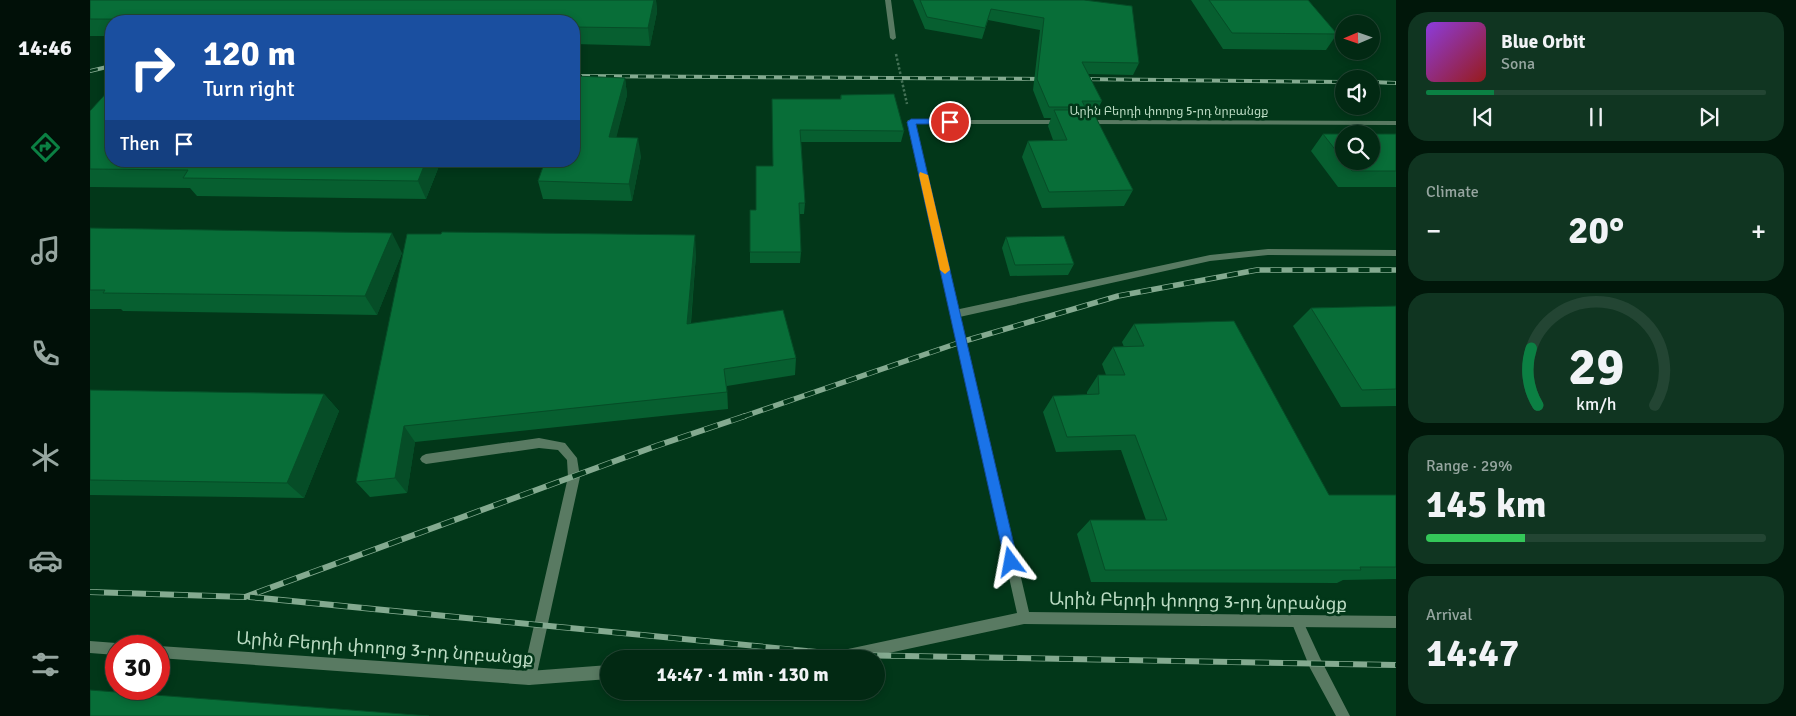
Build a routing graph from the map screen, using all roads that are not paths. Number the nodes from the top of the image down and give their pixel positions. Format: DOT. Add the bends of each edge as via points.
graph roads {
  1 [pos="888,0"];
  2 [pos="893,38"];
  3 [pos="1070,122"];
  4 [pos="1079,122"];
  5 [pos="1396,123"];
  6 [pos="1396,254"];
  7 [pos="955,314"];
  8 [pos="426,459"];
  9 [pos="1024,618"];
  10 [pos="1297,621"];
  11 [pos="1396,622"];
  12 [pos="90,647"];
  13 [pos="105,648"];
  14 [pos="872,650"];
  15 [pos="170,653"];
  16 [pos="600,673"];
  17 [pos="529,678"];
  18 [pos="1343,716"];
  1 -- 2 [label="street"];
  3 -- 7 [label="street, Արին Բերդի փողոց 5-րդ նրբանցք" via="911,122"];
  4 -- 5 [label="street, Արին Բերդի փողոց 5-րդ նրբանցք"];
  6 -- 7 [label="street" via="1268,252 1210,258"];
  7 -- 9 [label="street"];
  8 -- 17 [label="street" via="539,443 561,446 572,458 574,477"];
  9 -- 10 [label="street, Արին Բերդի փողոց 3-րդ նրբանցք"];
  9 -- 14 [label="street, Արին Բերդի փողոց 3-րդ նրբանցք"];
  10 -- 11 [label="street, Արին Բերդի փողոց 3-րդ նրբանցք"];
  10 -- 18 [label="street" via="1314,664"];
  12 -- 13 [label="street"];
  15 -- 17 [label="street, Արին Բերդի փողոց 3-րդ նրբանցք"];
  16 -- 17 [label="street, Արին Բերդի փողոց 3-րդ նրբանցք"];
}
